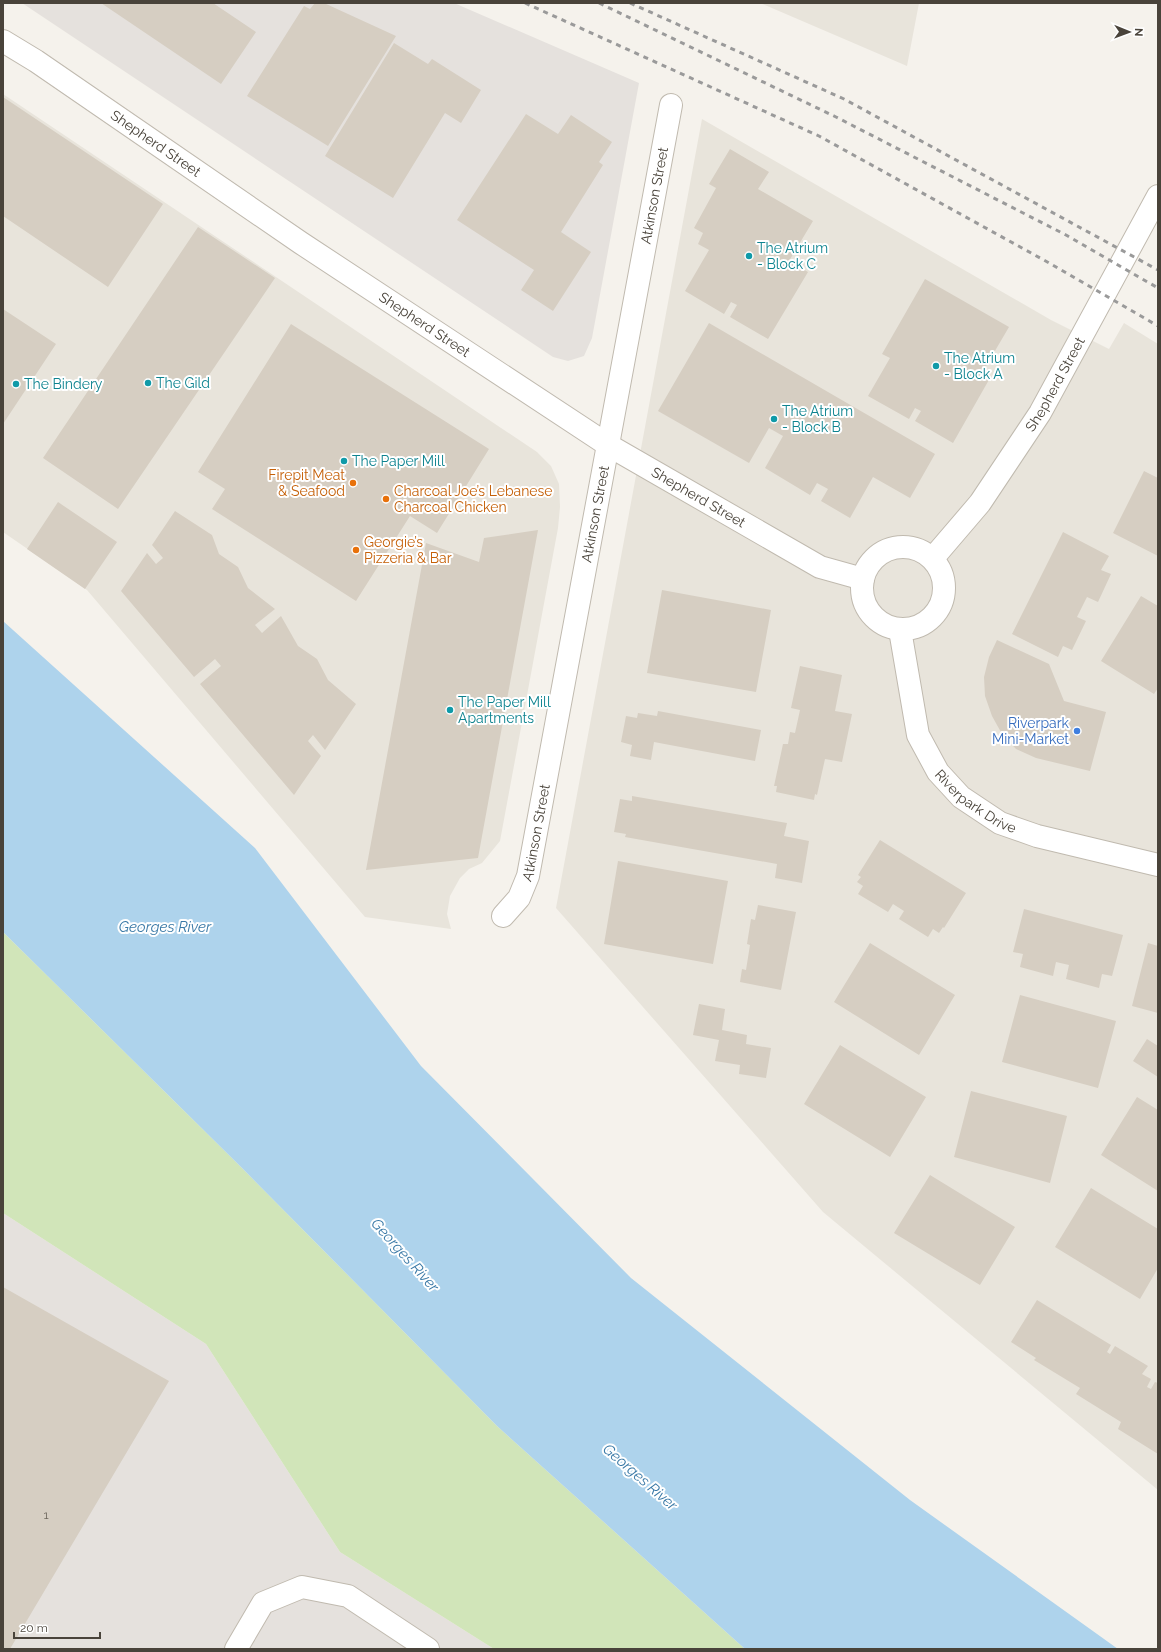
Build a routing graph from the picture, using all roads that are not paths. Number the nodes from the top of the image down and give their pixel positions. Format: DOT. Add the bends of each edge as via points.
graph roads {
  1 [pos="3,41"];
  2 [pos="670,105"];
  3 [pos="1158,196"];
  4 [pos="608,445"];
  5 [pos="933,558"];
  6 [pos="862,579"];
  7 [pos="900,630"];
  8 [pos="1158,865"];
  9 [pos="503,916"];
  10 [pos="236,1649"];
  11 [pos="428,1649"];
  1 -- 4 [label="street, Shepherd Street" via="301,243"];
  2 -- 4 [label="street, Atkinson Street"];
  3 -- 5 [label="street, Shepherd Street" via="1040,412 980,502"];
  4 -- 6 [label="street, Shepherd Street" via="820,567"];
  4 -- 9 [label="street, Atkinson Street" via="528,876 518,898"];
  5 -- 6 [label="street" via="910,547 885,550 867,567"];
  5 -- 7 [label="street" via="944,581 941,606 924,625"];
  6 -- 7 [label="street" via="862,593 870,613 886,626"];
  7 -- 8 [label="street, Riverpark Drive" via="918,735 938,772 961,797 1000,823"];
  10 -- 11 [label="street" via="263,1603 302,1587 348,1596"];
}
